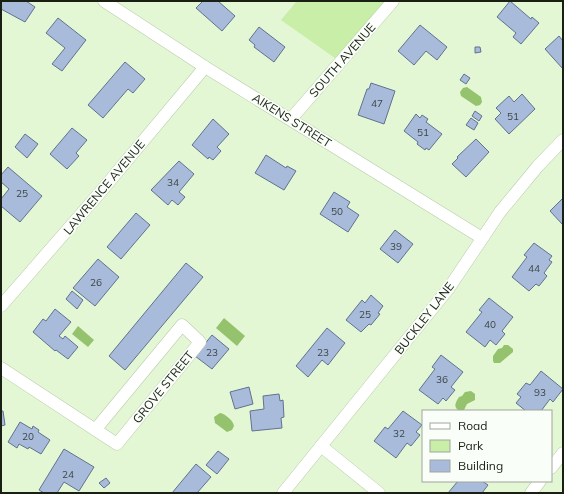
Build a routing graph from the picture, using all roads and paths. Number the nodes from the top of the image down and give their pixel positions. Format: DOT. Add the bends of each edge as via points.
graph roads {
  1 [pos="104,1"];
  2 [pos="393,1"];
  3 [pos="206,67"];
  4 [pos="291,119"];
  5 [pos="563,140"];
  6 [pos="482,238"];
  7 [pos="1,306"];
  8 [pos="1,368"];
  9 [pos="95,430"];
  10 [pos="321,446"];
  11 [pos="563,453"];
  12 [pos="552,467"];
  13 [pos="539,482"];
  14 [pos="283,493"];
  15 [pos="379,493"];
  16 [pos="531,493"];
  1 -- 3 [label="street, AIKENS STREET"];
  2 -- 4 [label="street, SOUTH AVENUE"];
  3 -- 4 [label="street, AIKENS STREET"];
  3 -- 7 [label="street, LAWRENCE AVENUE"];
  4 -- 6 [label="street, AIKENS STREET"];
  5 -- 6 [label="street, BUCKLEY LANE" via="509,200"];
  6 -- 10 [label="street, BUCKLEY LANE" via="449,288"];
  8 -- 9 [label="street, GROVE STREET"];
  9 -- 9 [label="street, GROVE STREET" via="117,444 200,342 182,325"];
  10 -- 14 [label="street, BUCKLEY LANE"];
  10 -- 15 [label="street"];
  11 -- 12 [label="street"];
  13 -- 16 [label="street"];
}
